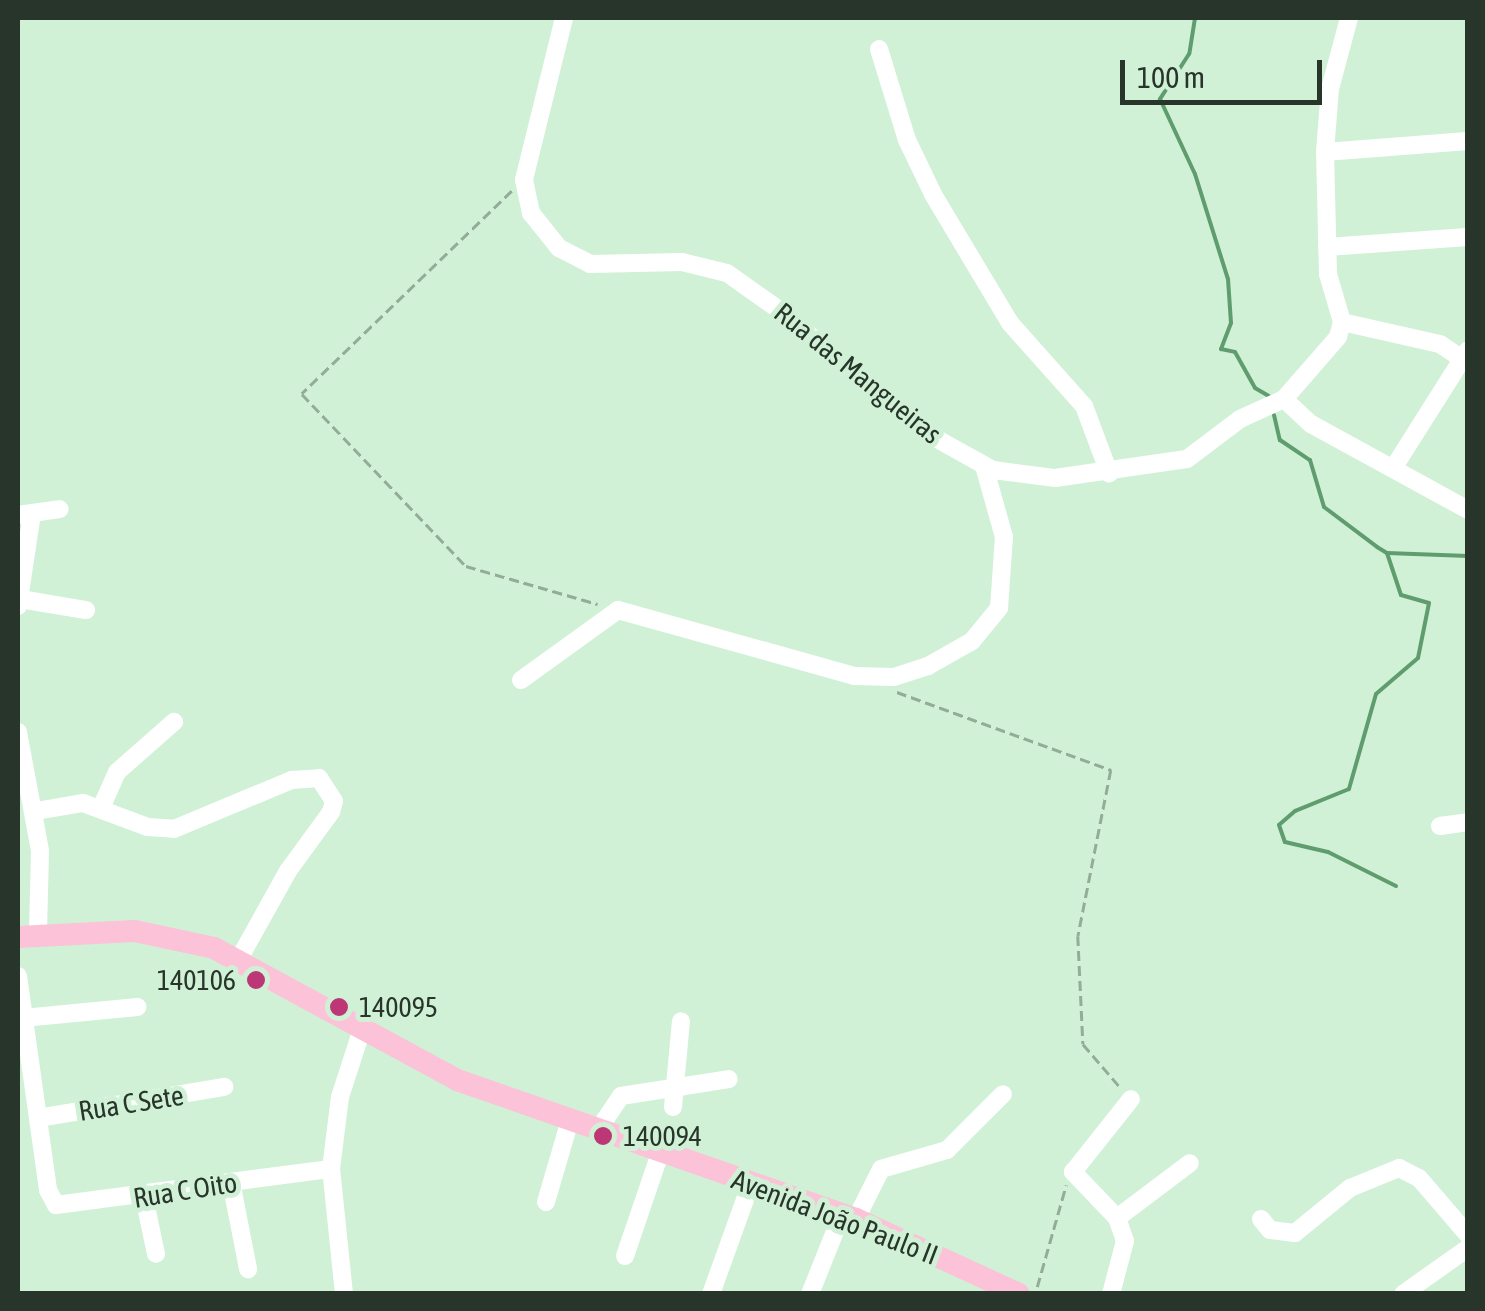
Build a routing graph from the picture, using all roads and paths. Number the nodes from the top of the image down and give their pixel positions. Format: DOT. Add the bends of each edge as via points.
graph roads {
  1 [pos="564,18"];
  2 [pos="1349,18"];
  3 [pos="879,50"];
  4 [pos="1468,141"];
  5 [pos="1326,152"];
  6 [pos="524,180"];
  7 [pos="1468,237"];
  8 [pos="1327,248"];
  9 [pos="1342,322"];
  10 [pos="1464,354"];
  11 [pos="1284,399"];
  12 [pos="984,466"];
  13 [pos="1394,468"];
  14 [pos="1109,473"];
  15 [pos="60,509"];
  16 [pos="1468,510"];
  17 [pos="24,514"];
  18 [pos="20,593"];
  19 [pos="86,610"];
  20 [pos="618,610"];
  21 [pos="521,680"];
  22 [pos="891,689"];
  23 [pos="174,722"];
  24 [pos="18,732"];
  25 [pos="29,806"];
  26 [pos="101,808"];
  27 [pos="1468,822"];
  28 [pos="1440,826"];
  29 [pos="28,935"];
  30 [pos="238,961"];
  31 [pos="18,976"];
  32 [pos="137,1007"];
  33 [pos="24,1018"];
  34 [pos="682,1021"];
  35 [pos="362,1029"];
  36 [pos="730,1079"];
  37 [pos="224,1087"];
  38 [pos="1003,1094"];
  39 [pos="674,1098"];
  40 [pos="1131,1099"];
  41 [pos="38,1118"];
  42 [pos="570,1120"];
  43 [pos="598,1130"];
  44 [pos="660,1153"];
  45 [pos="1190,1162"];
  46 [pos="331,1169"];
  47 [pos="1073,1172"];
  48 [pos="231,1182"];
  49 [pos="752,1183"];
  50 [pos="144,1197"];
  51 [pos="546,1202"];
  52 [pos="849,1216"];
  53 [pos="1117,1218"];
  54 [pos="1261,1219"];
  55 [pos="1466,1248"];
  56 [pos="156,1254"];
  57 [pos="625,1256"];
  58 [pos="248,1270"];
  59 [pos="344,1294"];
  60 [pos="711,1294"];
  61 [pos="810,1294"];
  62 [pos="1019,1294"];
  63 [pos="1036,1294"];
  64 [pos="1111,1294"];
  65 [pos="1403,1294"];
  1 -- 6 [label="street" via="554,80"];
  2 -- 5 [label="street" via="1330,89"];
  3 -- 14 [label="street" via="907,140 934,196 1010,323 1084,406"];
  4 -- 5 [label="street"];
  5 -- 8 [label="street"];
  6 -- 12 [label="street, Rua das Mangueiras" via="537,222 574,258 613,266 682,262 727,273 785,314 904,418"];
  6 -- 20 [label="path" via="302,394 466,566"];
  7 -- 8 [label="street"];
  8 -- 9 [label="street"];
  9 -- 10 [label="street"];
  9 -- 11 [label="street, Rua das Mangueiras" via="1338,337"];
  10 -- 13 [label="street"];
  11 -- 13 [label="street" via="1310,424"];
  11 -- 14 [label="street, Rua das Mangueiras" via="1259,408 1187,459"];
  12 -- 14 [label="street, Rua das Mangueiras" via="1039,477"];
  12 -- 20 [label="street" via="1004,537 1006,584 988,626 928,666 894,677 854,676"];
  13 -- 16 [label="street"];
  15 -- 17 [label="street"];
  17 -- 18 [label="street"];
  18 -- 19 [label="street"];
  20 -- 21 [label="street"];
  22 -- 40 [label="path" via="1111,770 1078,936 1083,1044"];
  23 -- 26 [label="street" via="117,772"];
  24 -- 25 [label="street"];
  25 -- 26 [label="street" via="72,802"];
  25 -- 29 [label="street"];
  26 -- 30 [label="street" via="148,827 174,829 309,776 319,778 334,801"];
  27 -- 28 [label="street"];
  29 -- 30 [label="main road, Avenida João Paulo II" via="135,932 214,948"];
  30 -- 35 [label="main road, Avenida João Paulo II"];
  31 -- 33 [label="street"];
  32 -- 33 [label="street"];
  33 -- 41 [label="street"];
  34 -- 39 [label="street"];
  35 -- 42 [label="main road, Avenida João Paulo II" via="458,1080"];
  35 -- 46 [label="street" via="340,1097"];
  36 -- 39 [label="street"];
  37 -- 41 [label="street, Rua C Sete"];
  38 -- 52 [label="street" via="947,1150 881,1169"];
  39 -- 43 [label="street" via="620,1096"];
  40 -- 47 [label="street"];
  41 -- 50 [label="street, Rua C Oito" via="48,1190 63,1207"];
  42 -- 43 [label="main road, Avenida João Paulo II"];
  42 -- 51 [label="street"];
  43 -- 44 [label="main road, Avenida João Paulo II"];
  44 -- 49 [label="main road, Avenida João Paulo II"];
  44 -- 57 [label="street"];
  45 -- 53 [label="street"];
  46 -- 48 [label="street, Rua C Oito"];
  46 -- 59 [label="street"];
  47 -- 53 [label="street"];
  47 -- 63 [label="path" via="1058,1198"];
  48 -- 50 [label="street, Rua C Oito"];
  48 -- 58 [label="street"];
  49 -- 52 [label="main road, Avenida João Paulo II"];
  49 -- 60 [label="street"];
  50 -- 56 [label="street"];
  52 -- 61 [label="street"];
  52 -- 62 [label="main road, Avenida João Paulo II"];
  53 -- 64 [label="street" via="1126,1253"];
  54 -- 55 [label="street" via="1270,1230 1295,1233 1350,1188 1399,1168 1420,1178"];
  55 -- 65 [label="street"];
}
